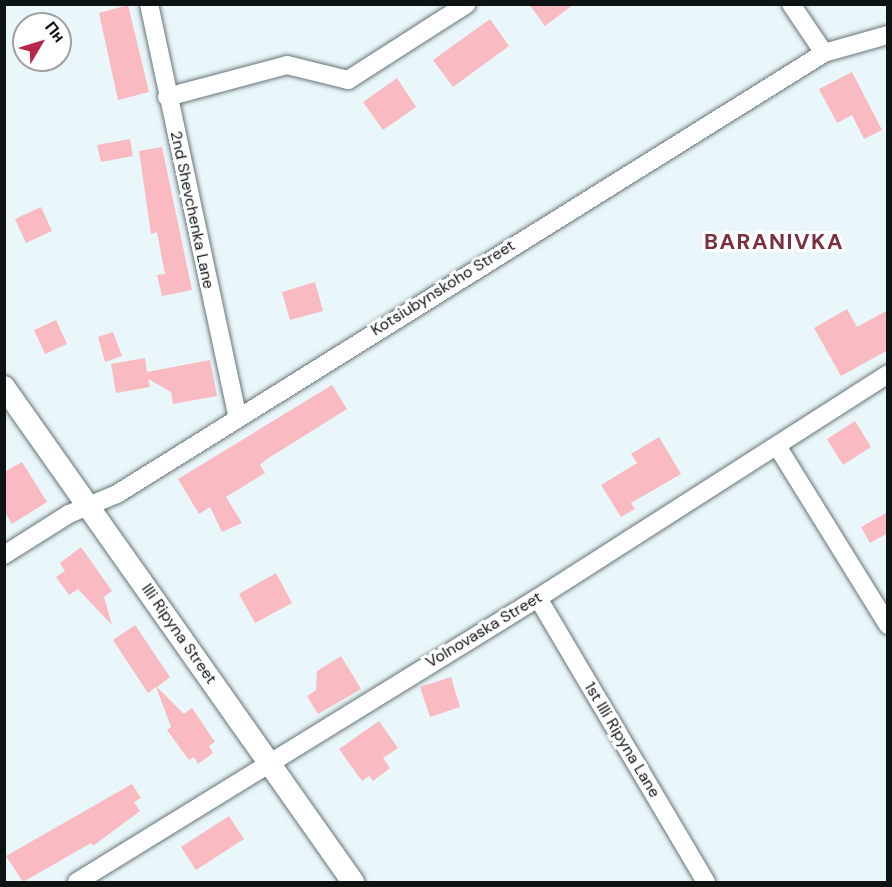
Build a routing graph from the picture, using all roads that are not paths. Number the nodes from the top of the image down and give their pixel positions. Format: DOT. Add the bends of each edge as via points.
graph roads {
  1 [pos="149,4"];
  2 [pos="467,4"];
  3 [pos="792,4"];
  4 [pos="888,35"];
  5 [pos="824,53"];
  6 [pos="167,97"];
  7 [pos="888,374"];
  8 [pos="4,387"];
  9 [pos="237,415"];
  10 [pos="777,446"];
  11 [pos="89,506"];
  12 [pos="4,555"];
  13 [pos="538,598"];
  14 [pos="888,625"];
  15 [pos="268,761"];
  16 [pos="77,882"];
  17 [pos="353,882"];
  18 [pos="706,882"];
  1 -- 6 [label="street, 2nd Shevchenka Lane"];
  2 -- 6 [label="street" via="348,80 286,64"];
  3 -- 5 [label="street"];
  4 -- 5 [label="street, Kotsiubynskoho Street"];
  5 -- 9 [label="street, Kotsiubynskoho Street"];
  6 -- 9 [label="street, 2nd Shevchenka Lane"];
  7 -- 10 [label="street, Volnovaska Street"];
  8 -- 11 [label="street, Illi Ripyna Street"];
  9 -- 11 [label="street, Kotsiubynskoho Street" via="117,494"];
  10 -- 13 [label="street, Volnovaska Street"];
  10 -- 14 [label="street"];
  11 -- 12 [label="street, Kotsiubynskoho Street"];
  11 -- 15 [label="street, Illi Ripyna Street"];
  13 -- 15 [label="street, Volnovaska Street"];
  13 -- 18 [label="street, 1st Illi Ripyna Lane"];
  15 -- 16 [label="street, Volnovaska Street"];
  15 -- 17 [label="street, Illi Ripyna Street"];
}
